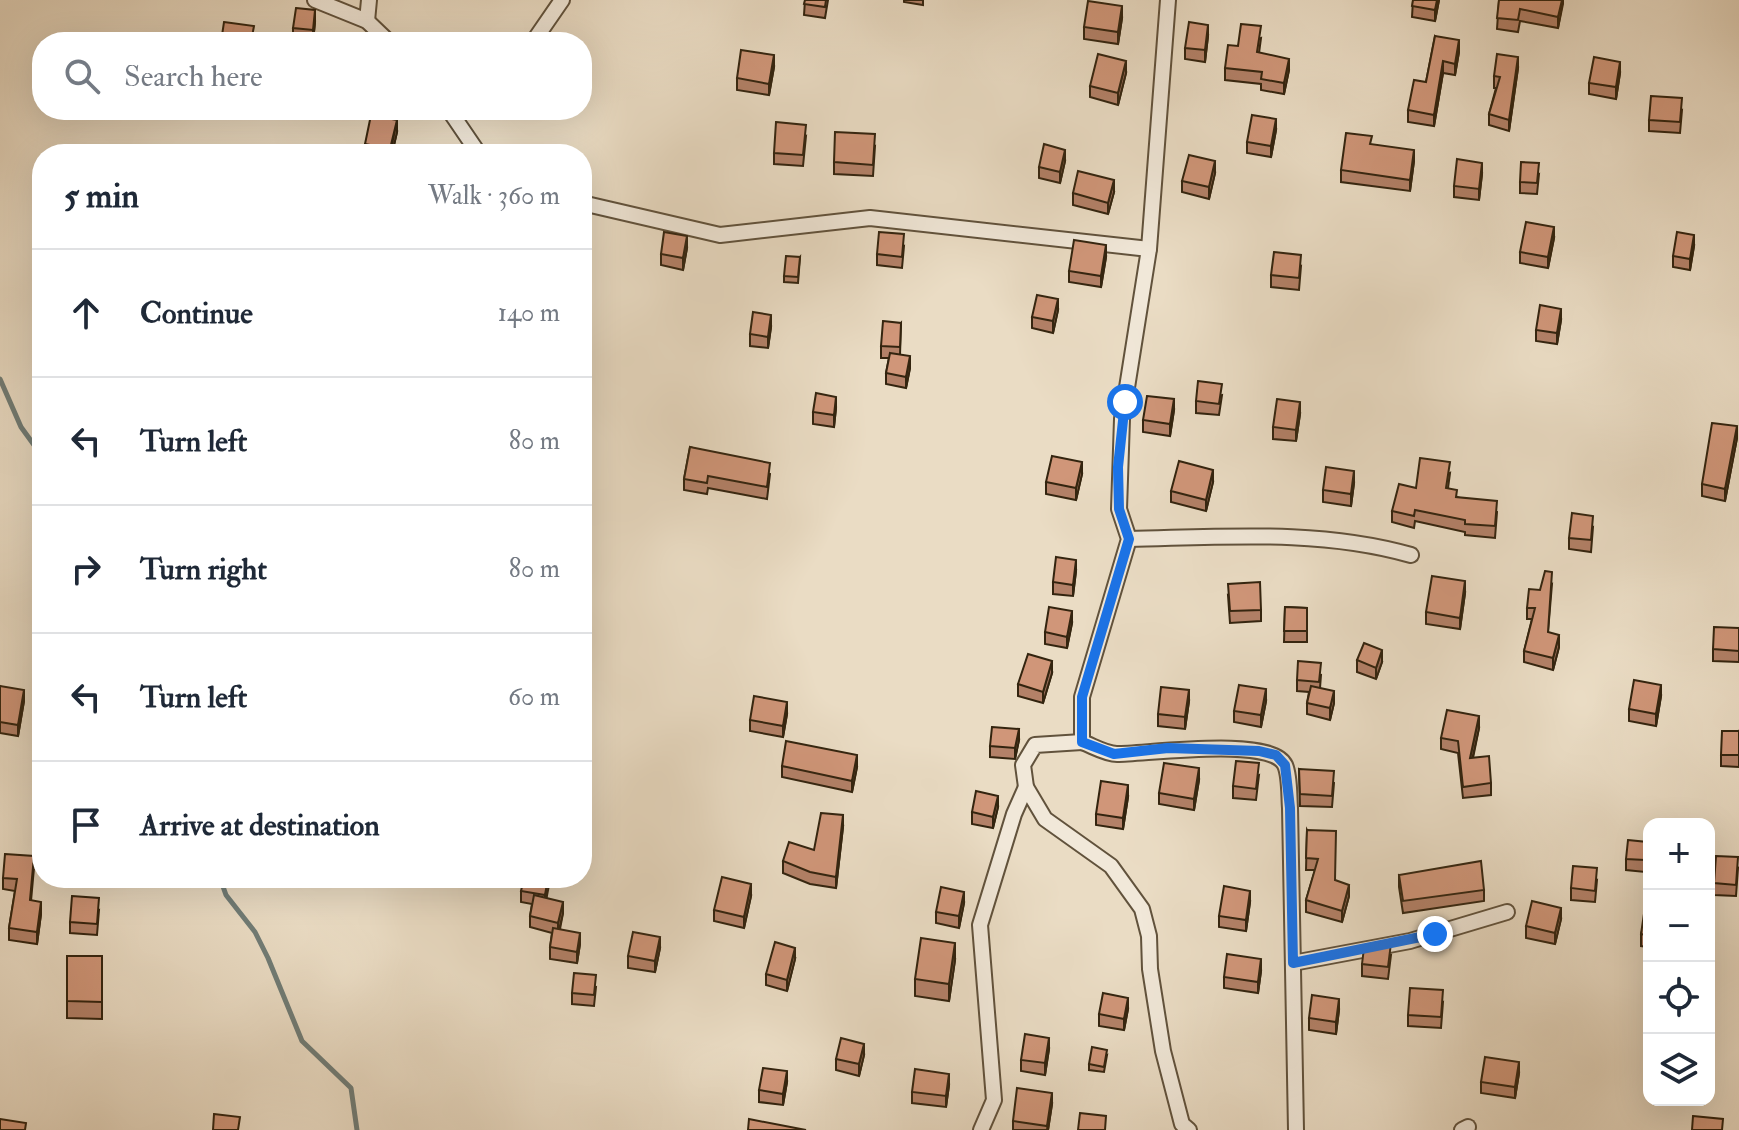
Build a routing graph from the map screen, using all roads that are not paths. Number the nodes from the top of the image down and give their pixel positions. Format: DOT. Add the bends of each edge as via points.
graph roads {
  1 [pos="315,0"];
  2 [pos="369,0"];
  3 [pos="562,0"];
  4 [pos="1168,0"];
  5 [pos="367,21"];
  6 [pos="379,32"];
  7 [pos="540,32"];
  8 [pos="453,120"];
  9 [pos="471,144"];
  10 [pos="592,205"];
  11 [pos="1149,249"];
  12 [pos="1129,539"];
  13 [pos="1411,555"];
  14 [pos="1082,742"];
  15 [pos="1026,787"];
  16 [pos="1507,912"];
  17 [pos="1293,963"];
  18 [pos="981,1130"];
  19 [pos="1189,1130"];
  20 [pos="1296,1130"];
  1 -- 5 [label="street"];
  2 -- 5 [label="street"];
  3 -- 7 [label="street"];
  4 -- 11 [label="street"];
  5 -- 6 [label="street"];
  8 -- 9 [label="street"];
  10 -- 11 [label="street" via="720,235 870,218"];
  11 -- 12 [label="street" via="1122,419 1119,509"];
  12 -- 13 [label="street" via="1288,537 1370,544"];
  12 -- 14 [label="street" via="1082,697"];
  14 -- 15 [label="street" via="1035,745 1023,765"];
  14 -- 17 [label="street" via="1114,754 1168,748 1276,755 1285,765 1290,808"];
  15 -- 18 [label="street" via="980,925 994,1100"];
  15 -- 19 [label="street" via="1045,819 1111,866 1142,909 1163,1051 1182,1124"];
  16 -- 17 [label="street" via="1410,941"];
  17 -- 20 [label="street"];
}
